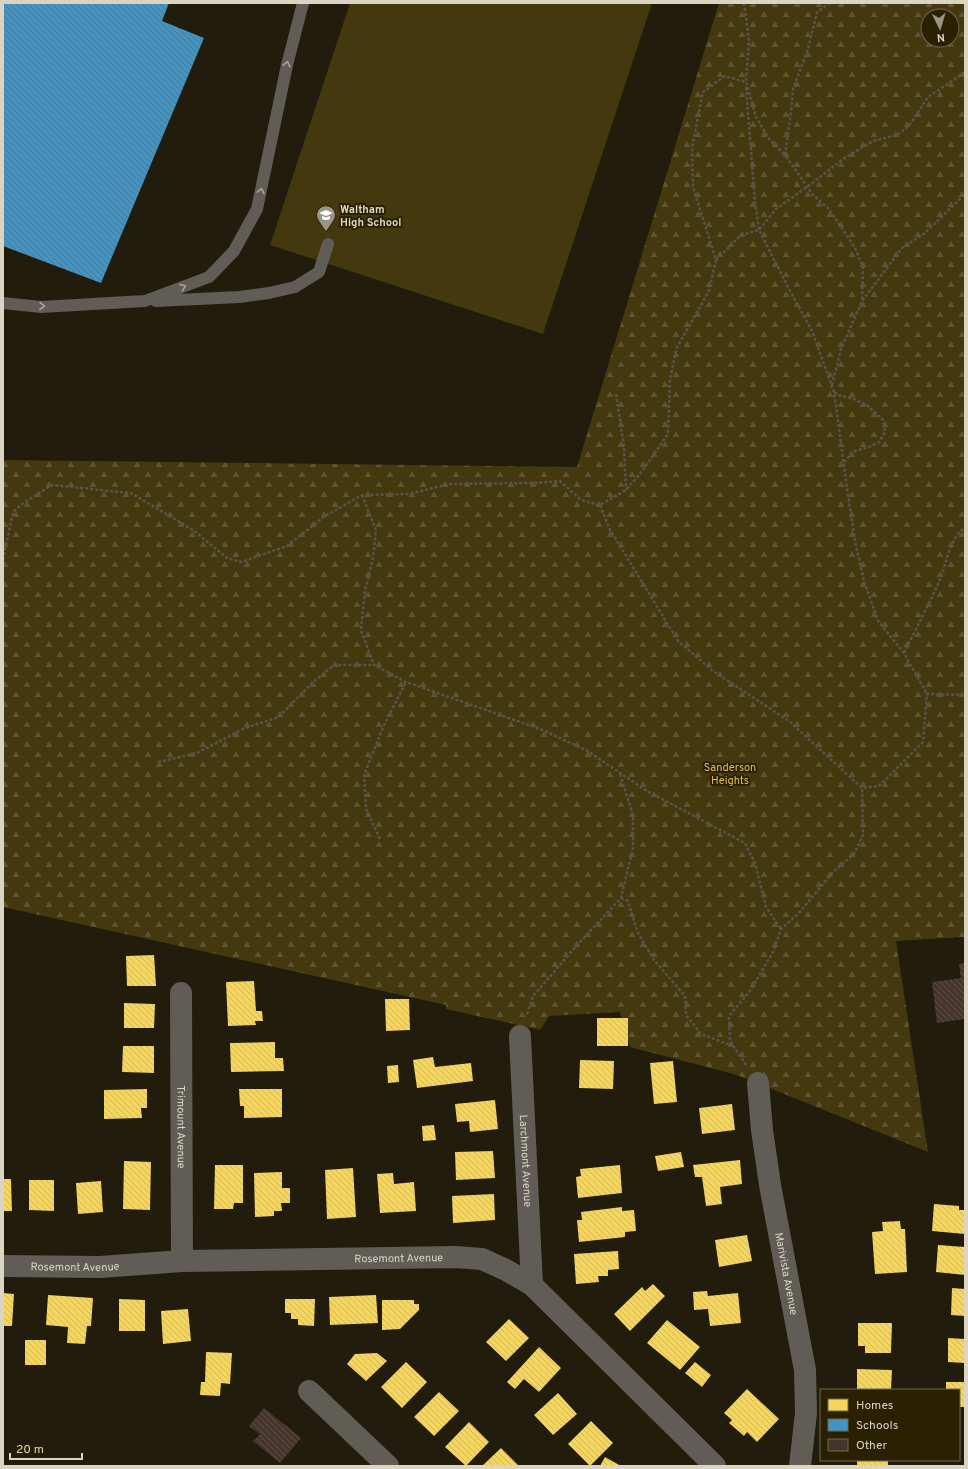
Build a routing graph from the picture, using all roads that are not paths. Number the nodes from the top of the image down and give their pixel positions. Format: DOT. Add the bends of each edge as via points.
graph roads {
  1 [pos="303,3"];
  2 [pos="328,244"];
  3 [pos="145,302"];
  4 [pos="3,303"];
  5 [pos="182,993"];
  6 [pos="520,1036"];
  7 [pos="758,1083"];
  8 [pos="182,1262"];
  9 [pos="3,1266"];
  10 [pos="532,1285"];
  11 [pos="310,1391"];
  12 [pos="388,1466"];
  13 [pos="715,1466"];
  14 [pos="800,1466"];
  3 -- 1 [label="lane, one-way" via="209,277 234,251 257,209 287,65"];
  2 -- 3 [label="lane" via="319,272 295,287 239,297"];
  4 -- 3 [label="lane, one-way" via="41,307"];
  5 -- 8 [label="street, Trimount Avenue"];
  6 -- 10 [label="street, Larchmont Avenue"];
  7 -- 14 [label="street, Marivista Avenue" via="770,1185 805,1370 806,1414"];
  8 -- 9 [label="street, Rosemont Avenue" via="100,1267"];
  8 -- 10 [label="street, Rosemont Avenue" via="455,1257 482,1259"];
  10 -- 13 [label="street, Rosemont Avenue"];
  11 -- 12 [label="street"];
}
